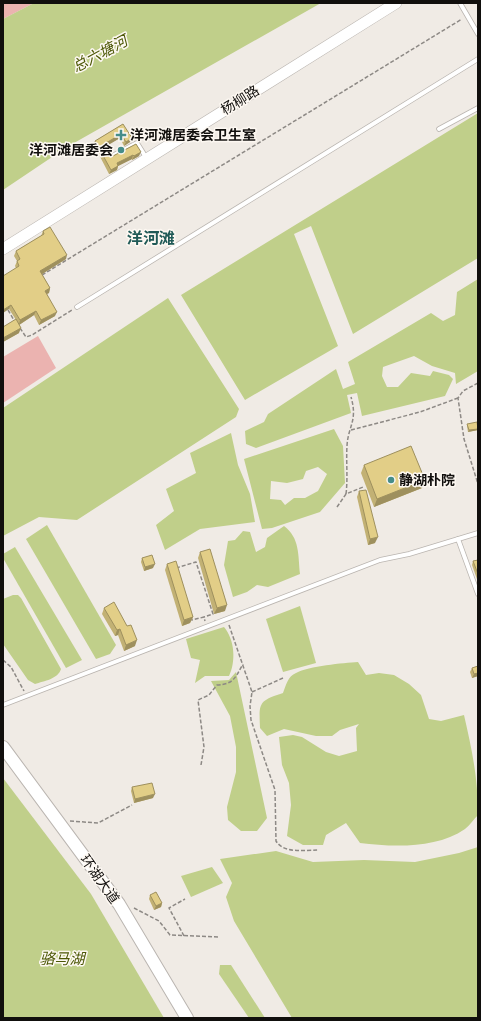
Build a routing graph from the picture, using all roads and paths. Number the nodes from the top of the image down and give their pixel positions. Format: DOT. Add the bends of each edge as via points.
graph roads {
  1 [pos="396,3"];
  2 [pos="460,3"];
  3 [pos="467,16"];
  4 [pos="478,34"];
  5 [pos="478,58"];
  6 [pos="478,108"];
  7 [pos="440,129"];
  8 [pos="114,156"];
  9 [pos="147,159"];
  10 [pos="3,249"];
  11 [pos="37,278"];
  12 [pos="77,307"];
  13 [pos="7,308"];
  14 [pos="478,383"];
  15 [pos="351,398"];
  16 [pos="458,398"];
  17 [pos="351,430"];
  18 [pos="478,484"];
  19 [pos="362,487"];
  20 [pos="346,494"];
  21 [pos="337,507"];
  22 [pos="478,533"];
  23 [pos="458,539"];
  24 [pos="176,568"];
  25 [pos="478,594"];
  26 [pos="190,613"];
  27 [pos="204,617"];
  28 [pos="226,620"];
  29 [pos="207,627"];
  30 [pos="3,660"];
  31 [pos="243,664"];
  32 [pos="283,678"];
  33 [pos="252,692"];
  34 [pos="27,696"];
  35 [pos="3,705"];
  36 [pos="3,747"];
  37 [pos="201,765"];
  38 [pos="132,805"];
  39 [pos="58,820"];
  40 [pos="318,850"];
  41 [pos="114,898"];
  42 [pos="185,899"];
  43 [pos="184,936"];
  44 [pos="219,937"];
  45 [pos="187,1018"];
  1 -- 9 [label="street, 杨柳路"];
  2 -- 3 [label="lane"];
  3 -- 4 [label="lane"];
  3 -- 11 [label="path"];
  5 -- 12 [label="lane"];
  6 -- 7 [label="lane"];
  8 -- 9 [label="lane" via="137,143"];
  9 -- 10 [label="street, 杨柳路"];
  12 -- 13 [label="path" via="26,337"];
  14 -- 16 [label="path" via="463,391"];
  15 -- 17 [label="path" via="355,414"];
  16 -- 17 [label="path" via="420,412"];
  16 -- 18 [label="path" via="464,439"];
  17 -- 20 [label="path" via="346,449"];
  19 -- 20 [label="path"];
  20 -- 21 [label="path"];
  22 -- 23 [label="lane"];
  23 -- 25 [label="lane"];
  23 -- 28 [label="lane" via="380,560"];
  24 -- 27 [label="path" via="196,562 212,614"];
  26 -- 27 [label="path" via="192,620"];
  27 -- 29 [label="path"];
  28 -- 29 [label="lane"];
  28 -- 31 [label="path"];
  29 -- 34 [label="lane"];
  30 -- 34 [label="path" via="11,667"];
  31 -- 33 [label="path"];
  31 -- 37 [label="path" via="235,679 227,684 217,685 209,695 198,700 204,747"];
  32 -- 33 [label="path"];
  33 -- 40 [label="path" via="251,720 275,790 276,841 283,848"];
  34 -- 35 [label="lane"];
  36 -- 39 [label="main road, 环湖大道"];
  38 -- 39 [label="path" via="98,823"];
  39 -- 41 [label="main road, 环湖大道"];
  41 -- 43 [label="path" via="154,918 170,935"];
  41 -- 45 [label="main road, 环湖大道"];
  42 -- 43 [label="path" via="169,908"];
  43 -- 44 [label="path"];
}
